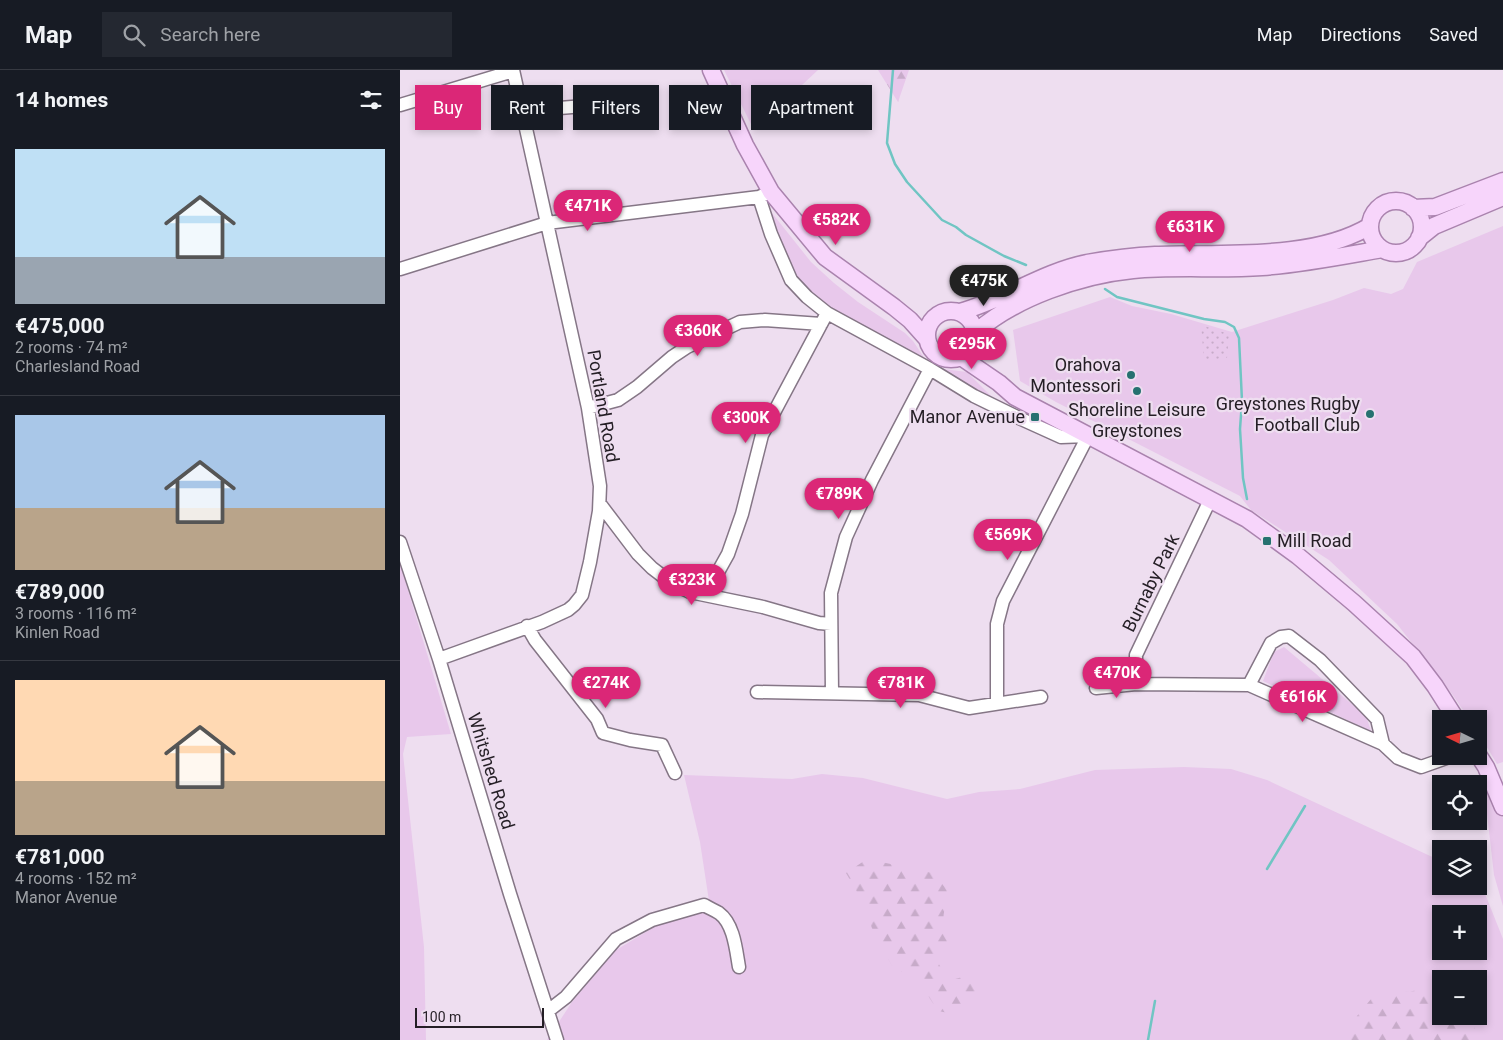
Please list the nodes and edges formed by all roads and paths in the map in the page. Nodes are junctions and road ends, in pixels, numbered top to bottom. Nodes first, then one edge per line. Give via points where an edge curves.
1 (513, 70) edge
2 (710, 70) edge
3 (516, 85) edge
4 (400, 105) edge
5 (526, 130) edge
6 (1503, 181) edge
7 (765, 195) junction
8 (1503, 197) edge
9 (1412, 208) junction
10 (547, 223) junction
11 (1370, 226) junction
12 (1419, 238) junction
13 (1382, 249) junction
14 (400, 269) edge
15 (894, 307) junction
16 (960, 312) junction
17 (935, 316) junction
18 (824, 319) junction
19 (975, 337) junction
20 (927, 339) junction
21 (961, 357) junction
22 (930, 370) junction
23 (999, 383) junction
24 (588, 408) junction
25 (1088, 436) junction
26 (1210, 500) junction
27 (600, 504) junction
28 (400, 542) edge
29 (699, 593) junction
30 (831, 624) junction
31 (527, 626) junction
32 (439, 659) junction
33 (1136, 684) junction
34 (1249, 685) junction
35 (1096, 688) dead end
36 (757, 692) dead end
37 (832, 693) junction
38 (1041, 697) dead end
39 (997, 704) junction
40 (1450, 710) edge
41 (1383, 744) junction
42 (1432, 763) edge
43 (1483, 765) edge
44 (675, 773) dead end
45 (1503, 808) edge
46 (739, 967) dead end
47 (548, 1011) junction
48 (557, 1040) edge

1 - 3 street, Portland Road
1 - 4 street
2 - 7 main road
5 - 10 street, Portland Road
6 - 9 main road via 1435,207
7 - 10 street
7 - 15 main road via 825,257
7 - 18 street via 772,234 790,280
8 - 12 main road via 1434,226
9 - 11 main road via 1396,201 1384,204 1375,212
9 - 12 main road via 1420,220
10 - 14 street
10 - 24 street, Portland Road
11 - 13 main road via 1372,238
11 - 16 main road via 1343,240 1266,253 1154,255 1084,264
12 - 13 main road via 1411,248 1400,252
13 - 19 main road via 1287,265 1132,270 1092,277 1025,302 986,324
15 - 17 main road
15 - 20 main road
16 - 17 main road via 945,311
16 - 19 main road via 972,322
17 - 20 main road via 928,327
18 - 22 street
18 - 24 street via 740,322 687,347 618,400
18 - 29 street via 762,435 728,554 718,572
19 - 21 main road via 971,348
19 - 23 main road
20 - 21 main road via 932,351 942,358
21 - 23 main road
22 - 25 street via 974,396 1061,437
22 - 30 street via 846,537 831,593
23 - 25 main road via 1015,397
24 - 27 street, Portland Road
25 - 26 main road
25 - 39 street via 1003,601 996,624
26 - 33 street, Burnaby Park via 1136,656
26 - 40 main road via 1247,519 1354,603 1413,657
27 - 29 street via 652,568 673,584
27 - 31 street, Portland Road via 582,595 568,610
28 - 32 street, Whitshed Road
29 - 30 street
30 - 37 street
31 - 32 street, Portland Road
31 - 44 street via 597,719 603,733 662,745
32 - 47 street, Whitshed Road
33 - 34 street
33 - 35 street
34 - 41 street
34 - 41 street via 1270,643 1289,636 1320,660 1377,719
36 - 37 street
37 - 39 street via 919,695 969,708
38 - 39 street
41 - 42 street via 1398,758 1421,767
43 - 45 main road
46 - 47 street via 728,923 720,913 704,905 652,920 616,939 566,997
47 - 48 street, Whitshed Road

